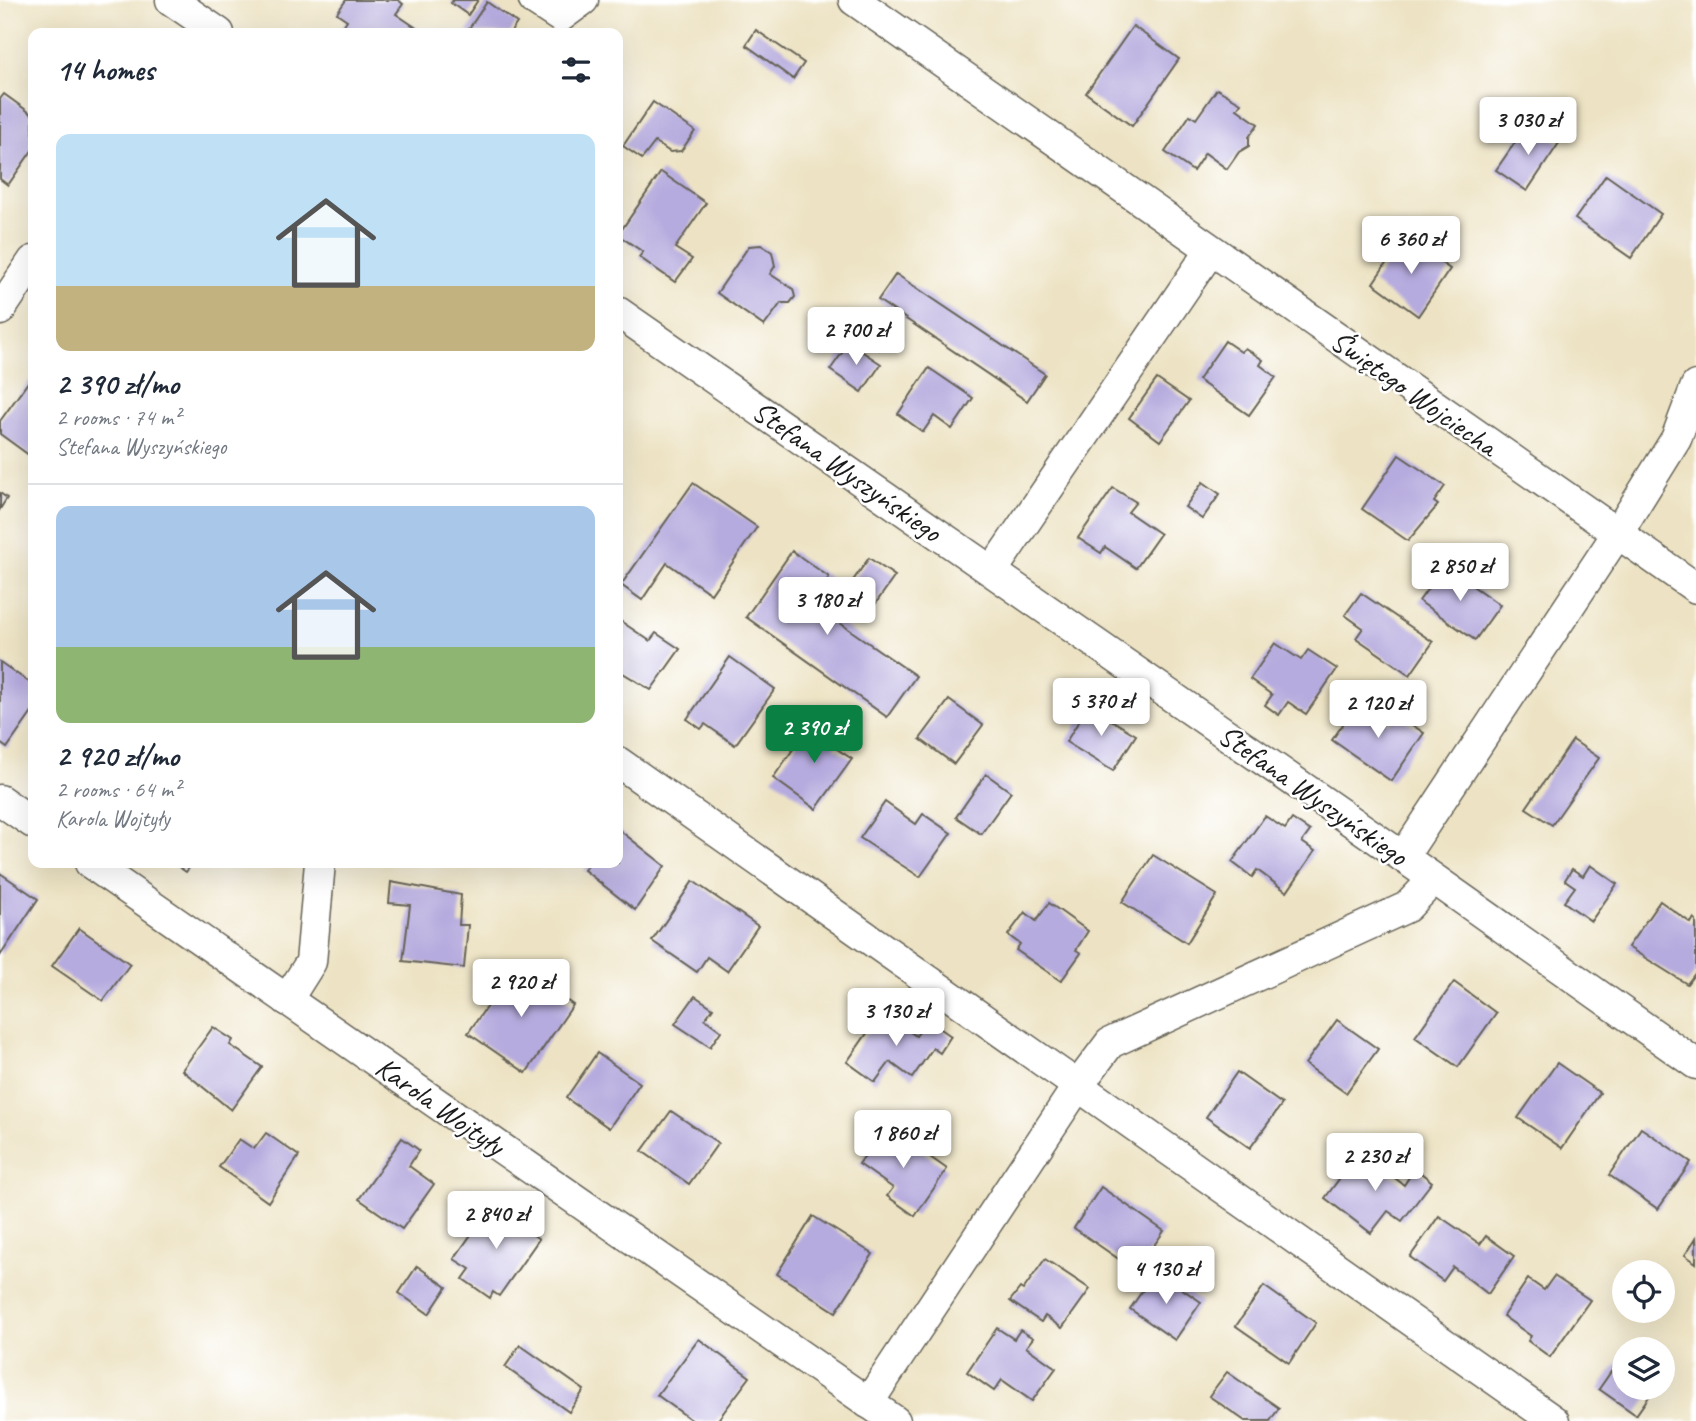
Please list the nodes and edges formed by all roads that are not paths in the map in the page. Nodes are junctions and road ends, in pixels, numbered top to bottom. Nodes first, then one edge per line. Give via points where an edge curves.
1 (171, 0) edge
2 (534, 0) edge
3 (583, 0) edge
4 (854, 0) edge
5 (203, 21) edge
6 (1210, 251) junction
7 (28, 268) edge
8 (0, 310) edge
9 (623, 315) edge
10 (1696, 386) edge
11 (1617, 534) junction
12 (992, 571) junction
13 (1696, 588) edge
14 (623, 766) edge
15 (0, 800) edge
16 (28, 820) edge
17 (1403, 857) junction
18 (97, 868) edge
19 (320, 868) edge
20 (1433, 880) junction
21 (287, 1000) junction
22 (1696, 1064) edge
23 (1077, 1087) junction
24 (868, 1402) junction
25 (895, 1421) edge
26 (1554, 1421) edge

1 - 5 street
2 - 3 street via 560,17
4 - 6 street, Świętego Wojciecha
6 - 11 street, Świętego Wojciecha
6 - 12 street
7 - 8 street
9 - 12 street, Stefana Wyszyńskiego
10 - 11 street via 1676,439
11 - 13 street, Świętego Wojciecha
11 - 17 street
12 - 17 street, Stefana Wyszyńskiego
14 - 23 street
15 - 16 street
17 - 20 street, Stefana Wyszyńskiego
18 - 21 street, Karola Wojtyły
19 - 21 street via 311,962
20 - 22 street, Stefana Wyszyńskiego
20 - 23 street via 1407,906 1110,1043
21 - 24 street, Karola Wojtyły
23 - 24 street
23 - 26 street
24 - 25 street, Karola Wojtyły

